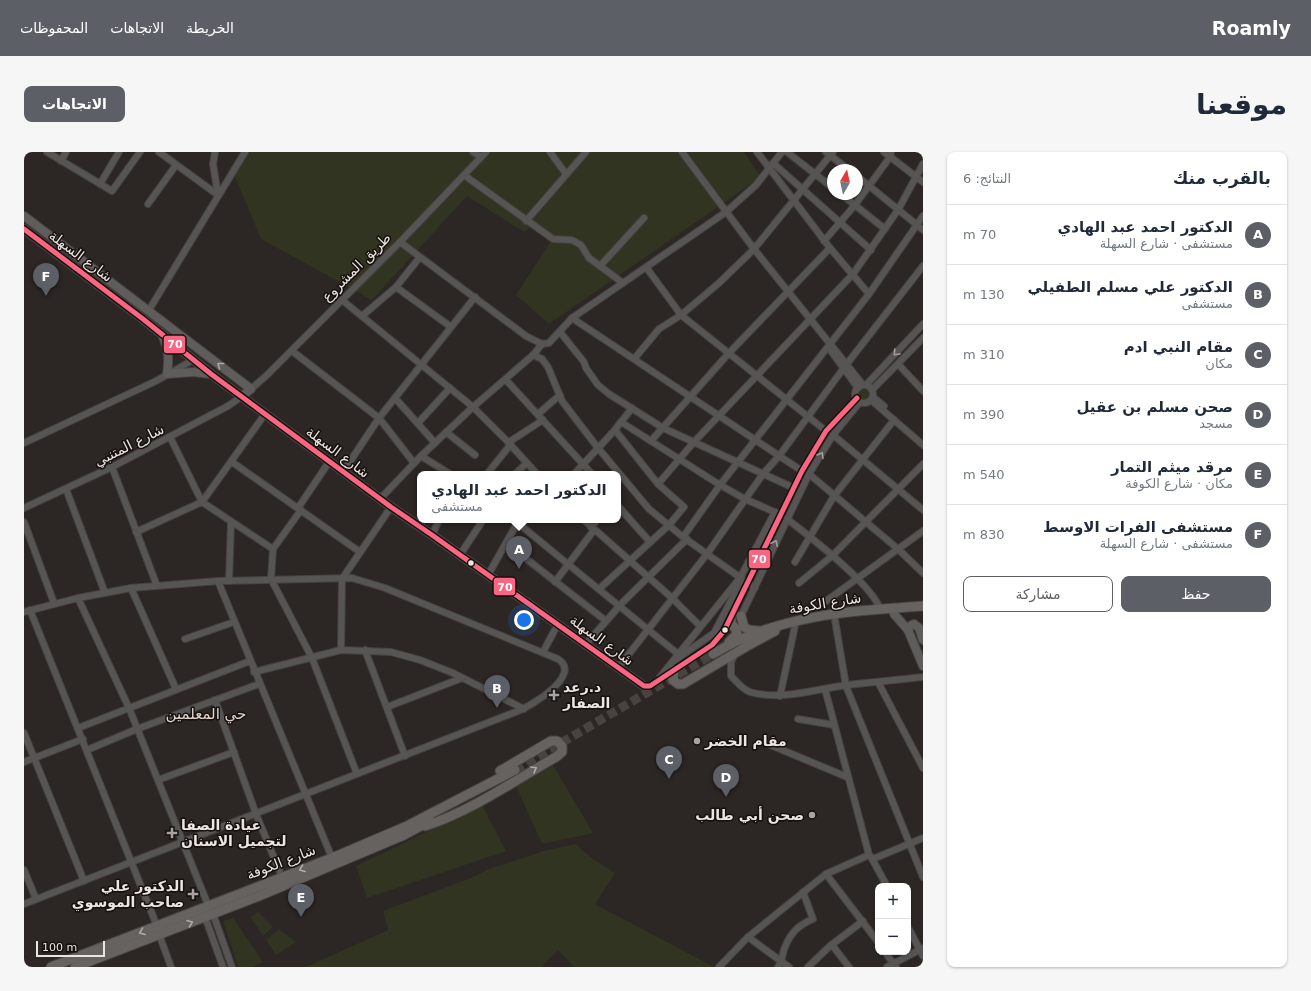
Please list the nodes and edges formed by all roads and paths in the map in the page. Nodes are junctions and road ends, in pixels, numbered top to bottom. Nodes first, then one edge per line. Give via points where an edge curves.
1 (47, 152) edge
2 (66, 152) edge
3 (119, 152) edge
4 (140, 152) edge
5 (159, 152) edge
6 (215, 152) edge
7 (245, 152) edge
8 (473, 152) edge
9 (550, 152) edge
10 (586, 152) edge
11 (682, 152) edge
12 (757, 152) edge
13 (782, 152) edge
14 (787, 152) edge
15 (884, 152) edge
16 (830, 153) edge
17 (484, 154) edge
18 (891, 154) edge
19 (61, 161) junction
20 (842, 164) edge
21 (923, 164) edge
22 (176, 165) junction
23 (771, 165) junction
24 (566, 174) junction
25 (815, 174) junction
26 (464, 175) junction
27 (916, 176) junction
28 (863, 181) edge
29 (923, 182) edge
30 (827, 183) edge
31 (100, 184) junction
32 (869, 186) junction
33 (802, 190) junction
34 (218, 195) junction
35 (849, 200) edge
36 (793, 201) junction
37 (148, 204) dead end
38 (855, 204) junction
39 (898, 210) junction
40 (726, 212) junction
41 (24, 216) edge
42 (923, 216) edge
43 (644, 218) dead end
44 (526, 221) junction
45 (839, 223) junction
46 (916, 224) junction
47 (24, 229) edge
48 (885, 229) junction
49 (923, 230) edge
50 (824, 241) junction
51 (400, 242) junction
52 (830, 248) junction
53 (754, 249) junction
54 (871, 250) junction
55 (420, 257) junction
56 (600, 266) junction
57 (923, 266) edge
58 (646, 267) junction
59 (853, 274) junction
60 (624, 283) junction
61 (396, 287) junction
62 (788, 291) junction
63 (868, 294) junction
64 (475, 297) junction
65 (342, 300) junction
66 (148, 310) junction
67 (681, 315) junction
68 (362, 316) junction
69 (572, 318) junction
70 (809, 319) junction
71 (923, 324) edge
72 (451, 327) junction
73 (560, 332) junction
74 (162, 336) junction
75 (923, 338) edge
76 (542, 344) junction
77 (830, 345) junction
78 (292, 350) junction
79 (729, 353) junction
80 (533, 355) junction
81 (634, 359) junction
82 (193, 360) junction
83 (898, 364) junction
84 (421, 365) junction
85 (845, 367) junction
86 (167, 374) junction
87 (212, 374) junction
88 (756, 375) junction
89 (506, 380) junction
90 (862, 386) junction
91 (450, 388) junction
92 (251, 389) junction
93 (923, 391) edge
94 (560, 395) junction
95 (872, 396) junction
96 (242, 397) junction
97 (691, 397) junction
98 (395, 398) junction
99 (786, 400) junction
100 (858, 400) junction
101 (473, 407) junction
102 (632, 408) junction
103 (265, 414) junction
104 (538, 414) junction
105 (719, 416) junction
106 (808, 416) junction
107 (379, 418) junction
108 (543, 420) junction
109 (894, 420) junction
110 (621, 422) junction
111 (418, 423) junction
112 (663, 428) junction
113 (615, 430) junction
114 (826, 431) junction
115 (446, 432) junction
116 (833, 435) junction
117 (170, 437) junction
118 (923, 439) edge
119 (755, 440) junction
120 (651, 441) junction
121 (694, 442) junction
122 (24, 443) edge
123 (435, 443) junction
124 (510, 443) junction
125 (923, 444) edge
126 (598, 448) junction
127 (475, 455) dead end
128 (420, 456) junction
129 (780, 456) junction
130 (679, 459) junction
131 (862, 460) junction
132 (232, 462) junction
133 (329, 462) junction
134 (414, 463) junction
135 (527, 463) junction
136 (738, 463) junction
137 (583, 464) junction
138 (923, 464) edge
139 (112, 467) junction
140 (445, 471) edge
141 (489, 471) edge
142 (518, 471) edge
143 (534, 471) edge
144 (577, 471) edge
145 (589, 471) edge
146 (617, 471) edge
147 (802, 471) junction
148 (343, 472) junction
149 (763, 474) junction
150 (809, 474) junction
151 (621, 476) edge
152 (658, 484) junction
153 (720, 485) junction
154 (794, 488) junction
155 (897, 488) junction
156 (66, 489) junction
157 (834, 496) junction
158 (380, 499) junction
159 (745, 499) junction
160 (202, 502) junction
161 (391, 507) junction
162 (24, 508) edge
163 (299, 509) junction
164 (621, 509) edge
165 (923, 510) edge
166 (778, 513) junction
167 (787, 519) junction
168 (24, 522) edge
169 (866, 522) junction
170 (231, 523) junction
171 (438, 523) edge
172 (481, 523) edge
173 (516, 523) edge
174 (519, 523) edge
175 (587, 523) edge
176 (596, 523) edge
177 (669, 525) junction
178 (593, 528) junction
179 (923, 531) edge
180 (136, 532) junction
181 (432, 535) junction
182 (811, 537) junction
183 (685, 538) junction
184 (650, 542) junction
185 (506, 543) junction
186 (273, 549) junction
187 (898, 549) junction
188 (360, 552) junction
189 (707, 554) junction
190 (460, 555) junction
191 (832, 556) junction
192 (630, 561) junction
193 (795, 562) dead end
194 (568, 564) junction
195 (923, 573) edge
196 (488, 575) junction
197 (648, 577) junction
198 (271, 579) junction
199 (342, 579) junction
200 (741, 579) junction
201 (858, 580) junction
202 (218, 581) junction
203 (229, 581) junction
204 (555, 582) junction
205 (799, 583) dead end
206 (748, 584) junction
207 (157, 586) junction
208 (132, 588) junction
209 (755, 588) junction
210 (599, 589) junction
211 (105, 593) junction
212 (78, 598) junction
213 (672, 598) junction
214 (826, 601) dead end
215 (54, 603) junction
216 (620, 606) junction
217 (923, 606) edge
218 (880, 609) junction
219 (27, 611) edge
220 (923, 611) edge
221 (894, 614) junction
222 (741, 616) joint
223 (732, 619) junction
224 (923, 619) edge
225 (835, 620) junction
226 (606, 621) junction
227 (234, 622) junction
228 (558, 624) junction
229 (700, 626) junction
230 (795, 626) junction
231 (919, 628) junction
232 (648, 629) junction
233 (908, 630) junction
234 (759, 631) junction
235 (775, 632) junction
236 (185, 639) dead end
237 (923, 640) edge
238 (585, 645) junction
239 (341, 650) junction
240 (366, 650) junction
241 (543, 652) junction
242 (737, 652) junction
243 (678, 654) junction
244 (715, 655) junction
245 (312, 658) junction
246 (250, 660) junction
247 (923, 666) edge
248 (672, 667) junction
249 (618, 668) junction
250 (254, 672) junction
251 (923, 677) edge
252 (462, 678) junction
253 (878, 682) junction
254 (259, 684) junction
255 (644, 686) joint
256 (846, 686) junction
257 (176, 689) junction
258 (825, 689) junction
259 (780, 696) junction
260 (215, 700) junction
261 (387, 707) junction
262 (129, 708) junction
263 (524, 708) junction
264 (798, 719) dead end
265 (834, 725) junction
266 (78, 728) junction
267 (137, 729) junction
268 (24, 733) edge
269 (83, 739) junction
270 (768, 744) dead end
271 (87, 750) junction
272 (234, 752) junction
273 (405, 756) junction
274 (34, 759) junction
275 (24, 762) edge
276 (923, 768) edge
277 (516, 772) tunnel mouth
278 (357, 774) junction
279 (847, 777) junction
280 (158, 780) junction
281 (306, 794) junction
282 (256, 814) junction
283 (410, 828) junction
284 (923, 838) edge
285 (184, 842) junction
286 (909, 844) junction
287 (871, 857) junction
288 (332, 858) junction
289 (133, 862) junction
290 (24, 870) edge
291 (826, 874) junction
292 (282, 877) junction
293 (923, 877) edge
294 (84, 881) junction
295 (885, 883) edge
296 (258, 891) junction
297 (803, 892) junction
298 (36, 899) junction
299 (24, 904) edge
300 (208, 912) junction
301 (863, 921) junction
302 (158, 930) junction
303 (911, 931) edge
304 (748, 937) junction
305 (875, 938) edge
306 (832, 945) junction
307 (921, 948) edge
308 (886, 955) edge
309 (923, 956) edge
310 (780, 964) edge
311 (847, 966) edge
312 (892, 966) edge
313 (51, 967) edge
314 (75, 967) edge
315 (171, 967) edge
316 (223, 967) edge
317 (232, 967) edge
318 (719, 967) edge
319 (789, 967) edge
320 (808, 967) edge

1 - 19 street
2 - 19 street
3 - 31 street
4 - 31 street via 114,190
5 - 22 street
6 - 34 street via 213,164
7 - 34 street
8 - 17 street
9 - 24 street
10 - 24 street
11 - 40 street
12 - 23 street
13 - 23 street
14 - 25 street
15 - 18 street
16 - 20 street
16 - 25 street
17 - 26 street, طريق المشروع
18 - 27 street
18 - 32 street
19 - 31 street
21 - 27 street
22 - 34 street
22 - 37 street
23 - 33 street
23 - 36 street
23 - 40 street via 756,184
24 - 44 street
25 - 30 street
25 - 33 street
26 - 44 street
26 - 51 street, طريق المشروع
27 - 29 street
27 - 39 street
28 - 32 street
32 - 38 street
32 - 39 street
33 - 36 street
33 - 45 street
34 - 66 street
35 - 38 street
36 - 50 street
36 - 53 street
38 - 45 street
38 - 48 street
39 - 46 street
39 - 48 street
40 - 53 street
40 - 58 street
41 - 66 main road, شارع السهلة
42 - 46 street
43 - 56 street
44 - 56 street via 553,239 572,240 581,245 589,258
45 - 50 street
45 - 54 street
46 - 49 street
46 - 63 street
47 - 74 main road, شارع السهلة
48 - 54 street
50 - 52 street
51 - 55 street
51 - 65 street, طريق المشروع
52 - 59 street
52 - 62 street
53 - 62 street
53 - 67 street
54 - 59 street
55 - 61 street
55 - 64 street
56 - 60 street
57 - 85 street
58 - 60 street
58 - 67 street
59 - 63 street
59 - 70 street
60 - 69 street
61 - 68 street
61 - 72 street
62 - 70 street
62 - 79 street
63 - 77 street
64 - 72 street
64 - 76 street via 526,336
65 - 68 street
65 - 78 street, طريق المشروع
92 -> 66 main road, شارع السهلة
67 - 79 street
67 - 81 street via 659,329
68 - 84 street
69 - 73 street
69 - 81 street
70 - 77 street
70 - 88 street
71 -> 90 street
72 - 84 street
73 - 76 street via 549,343
73 - 102 street via 584,362 598,385
74 - 82 main road, شارع السهلة
74 - 86 main road via 168,347
75 - 83 street
76 - 80 street
77 - 85 street via 831,351
77 - 99 street
78 - 92 street, طريق المشروع
78 - 107 street
79 - 88 street
79 - 97 street
80 - 89 street
80 - 94 street via 548,366
81 - 97 street
82 - 86 street
82 - 87 main road, شارع السهلة
83 - 93 street
83 - 95 street
84 - 91 street
84 - 98 street
85 - 90 street
85 - 106 street
86 - 87 main road
86 - 122 street
87 - 96 main road, شارع السهلة
88 - 99 street
88 - 105 street
89 - 101 street
89 - 104 street
90 - 95 street
90 - 100 street via 856,393
91 - 101 street
91 - 111 street
92 - 96 main road, طريق المشروع
94 - 104 street
94 - 126 street
95 - 100 street via 867,403
95 - 109 street
95 - 118 street
96 - 103 main road, شارع السهلة
96 - 117 street, شارع المتنبي
97 - 105 street
97 - 112 street
98 - 107 street
98 - 111 street
99 - 106 street
99 - 119 street
100 - 114 street
100 - 116 street
101 - 115 street
101 - 124 street
102 - 110 street
102 - 112 street
103 - 132 street
103 - 133 main road, شارع السهلة
104 - 108 street
105 - 119 street
105 - 121 street
106 - 114 street
106 - 129 street
107 - 134 street
107 - 148 street
108 - 124 street
108 - 137 street
109 - 125 street
109 - 131 street
110 - 113 street
110 - 120 street
111 - 123 street
112 - 120 street
112 - 121 street
113 - 126 street
113 - 152 street
114 - 147 street
115 - 123 street
115 - 127 street
116 - 131 street
150 -> 116 street
117 - 139 street, شارع المتنبي
117 - 160 street
119 - 129 street
119 - 136 street
120 - 130 street
121 - 130 street
121 - 136 street
123 - 128 street
124 - 135 street
124 - 141 street
126 - 137 street
126 - 146 street
128 - 134 street
128 - 140 street
129 - 147 street
129 - 149 street
130 - 152 street
130 - 153 street
131 - 155 street
131 - 157 street
132 - 160 street
132 - 163 street
133 - 148 main road, شارع السهلة
133 - 163 street
134 - 158 street
135 - 142 street
135 - 143 street
136 - 149 street
136 - 153 street
137 - 144 street
137 - 145 street
138 - 155 street
139 - 156 street, شارع المتنبي
139 - 180 street
147 - 154 street
148 - 158 main road, شارع السهلة
149 - 154 street
149 - 159 street
150 - 157 street
150 - 167 street
151 - 177 street via 649,509
152 - 177 street via 684,507
153 - 159 street
153 - 183 street
154 - 166 street
155 - 165 street
155 - 169 street
156 - 162 street, شارع المتنبي
156 - 211 street
157 - 169 street
157 - 182 street
158 - 161 main road, شارع السهلة
159 - 166 street
159 - 189 street
160 - 170 street
160 - 180 street
161 - 181 main road, شارع السهلة
161 - 188 street
163 - 186 street
163 - 188 street
164 - 184 street
166 - 200 street
166 - 206 street
167 - 182 street
209 -> 167 street
168 - 215 street
169 - 187 street
169 - 191 street
170 - 186 street
170 - 203 street
171 - 181 street
172 - 190 street
173 - 185 street
174 - 194 street
175 - 178 street
176 - 178 street
177 - 183 street
177 - 184 street
178 - 192 street
178 - 194 street
179 - 187 street
180 - 207 street
181 - 190 main road, شارع السهلة
182 - 191 street
182 - 193 street
183 - 189 street
183 - 197 street
184 - 192 street
185 - 196 street
185 - 204 street
186 - 198 street
187 - 195 street
187 - 201 street
188 - 199 street
189 - 200 street
189 - 213 street
190 - 196 main road, شارع السهلة
191 - 201 street
191 - 205 street
192 - 197 street
192 - 210 street
194 - 204 street
194 - 210 street
196 - 228 main road, شارع السهلة
197 - 213 street
197 - 216 street
198 - 199 street
198 - 203 street
198 - 245 street
199 - 239 street
199 - 241 street via 352,578 386,588
200 - 206 street
200 - 229 street
200 - 248 street via 714,633
201 - 214 street
201 - 218 street via 876,600
202 - 203 street
202 - 207 street
202 - 227 street
204 - 226 street
206 - 209 street
206 - 223 street
207 - 208 street
208 - 211 street
208 - 257 street
209 - 222 street
210 - 216 street
211 - 212 street
212 - 215 street
212 - 262 street
213 - 229 street
213 - 232 street
215 - 219 street
216 - 226 street
216 - 232 street
217 - 218 highway, شارع الكوفة
218 - 234 highway, شارع الكوفة via 808,617
219 - 266 street
220 - 221 highway, شارع الكوفة
221 - 225 highway, شارع الكوفة
221 - 233 main road
222 - 234 highway via 744,627
223 - 244 highway via 731,624 736,629 736,636
223 - 248 street via 712,645
224 - 231 main road
225 - 230 highway, شارع الكوفة
225 - 256 street
226 - 238 street
227 - 236 street
227 - 246 street
228 - 238 main road, شارع السهلة
228 - 241 street
229 - 243 street
230 - 235 highway, شارع الكوفة
230 - 259 street
231 - 233 main road via 914,624
231 - 237 main road
232 - 243 street
232 - 249 street
233 - 247 main road
234 - 244 highway, شارع الكوفة
235 - 242 highway
235 - 244 highway, شارع الكوفة
238 - 249 main road, شارع السهلة
239 - 240 street
239 - 245 street
240 - 252 street via 391,652 420,660
240 - 261 street
241 - 263 street via 562,662 564,673 544,697
242 - 248 highway via 683,684 673,680
242 - 259 street via 730,669 731,676 740,686 748,691
243 - 248 street
245 - 250 street
245 - 278 street
246 - 250 street
246 - 257 street
248 - 255 street via 650,686
249 - 255 main road, شارع السهلة
250 - 254 street
251 - 253 street
252 - 261 street
252 - 263 street
253 - 256 street
253 - 276 street
254 - 260 street
254 - 281 street
256 - 258 street
256 - 286 street
257 - 262 street
258 - 259 street
258 - 265 street
260 - 267 street
260 - 272 street
261 - 273 street
262 - 266 street
262 - 267 street
263 - 273 street
264 - 265 street
265 - 279 street
266 - 269 street
267 - 271 street
267 - 280 street
268 - 274 street
269 - 271 street
269 - 274 street
270 - 279 street
271 - 289 street
272 - 280 street
272 - 282 street
273 - 278 street
274 - 275 street
274 - 294 street
277 - 283 highway, شارع الكوفة
278 - 281 street
279 - 287 street
280 - 285 street
281 - 282 street
281 - 288 street
282 - 285 street
282 - 292 street
283 -> 283 highway via 439,822 486,797 560,754 562,746 557,741 551,741 425,812
283 - 288 highway, شارع الكوفة
283 - 296 highway, شارع الكوفة
284 - 286 street
285 - 289 street
285 - 300 street
286 - 287 street
286 - 293 street
287 - 291 street
287 - 295 street
288 -> 292 highway, شارع الكوفة
289 - 294 street
289 - 302 street
290 - 298 street
291 - 297 street
291 - 301 street
292 - 296 highway, شارع الكوفة
294 - 298 street
296 - 300 highway, شارع الكوفة
297 - 304 street
297 - 310 street via 813,919 798,926 785,946
298 - 299 street
300 - 302 highway, شارع الكوفة
300 - 316 street
300 - 317 street
301 - 305 street
301 - 306 street
302 -> 313 highway, شارع الكوفة
302 - 314 highway, شارع الكوفة
302 - 315 street
303 - 307 street
304 - 310 street
304 - 318 street
306 - 311 street
306 - 320 street
307 - 309 street
307 - 312 street
308 - 312 street
310 - 319 street

